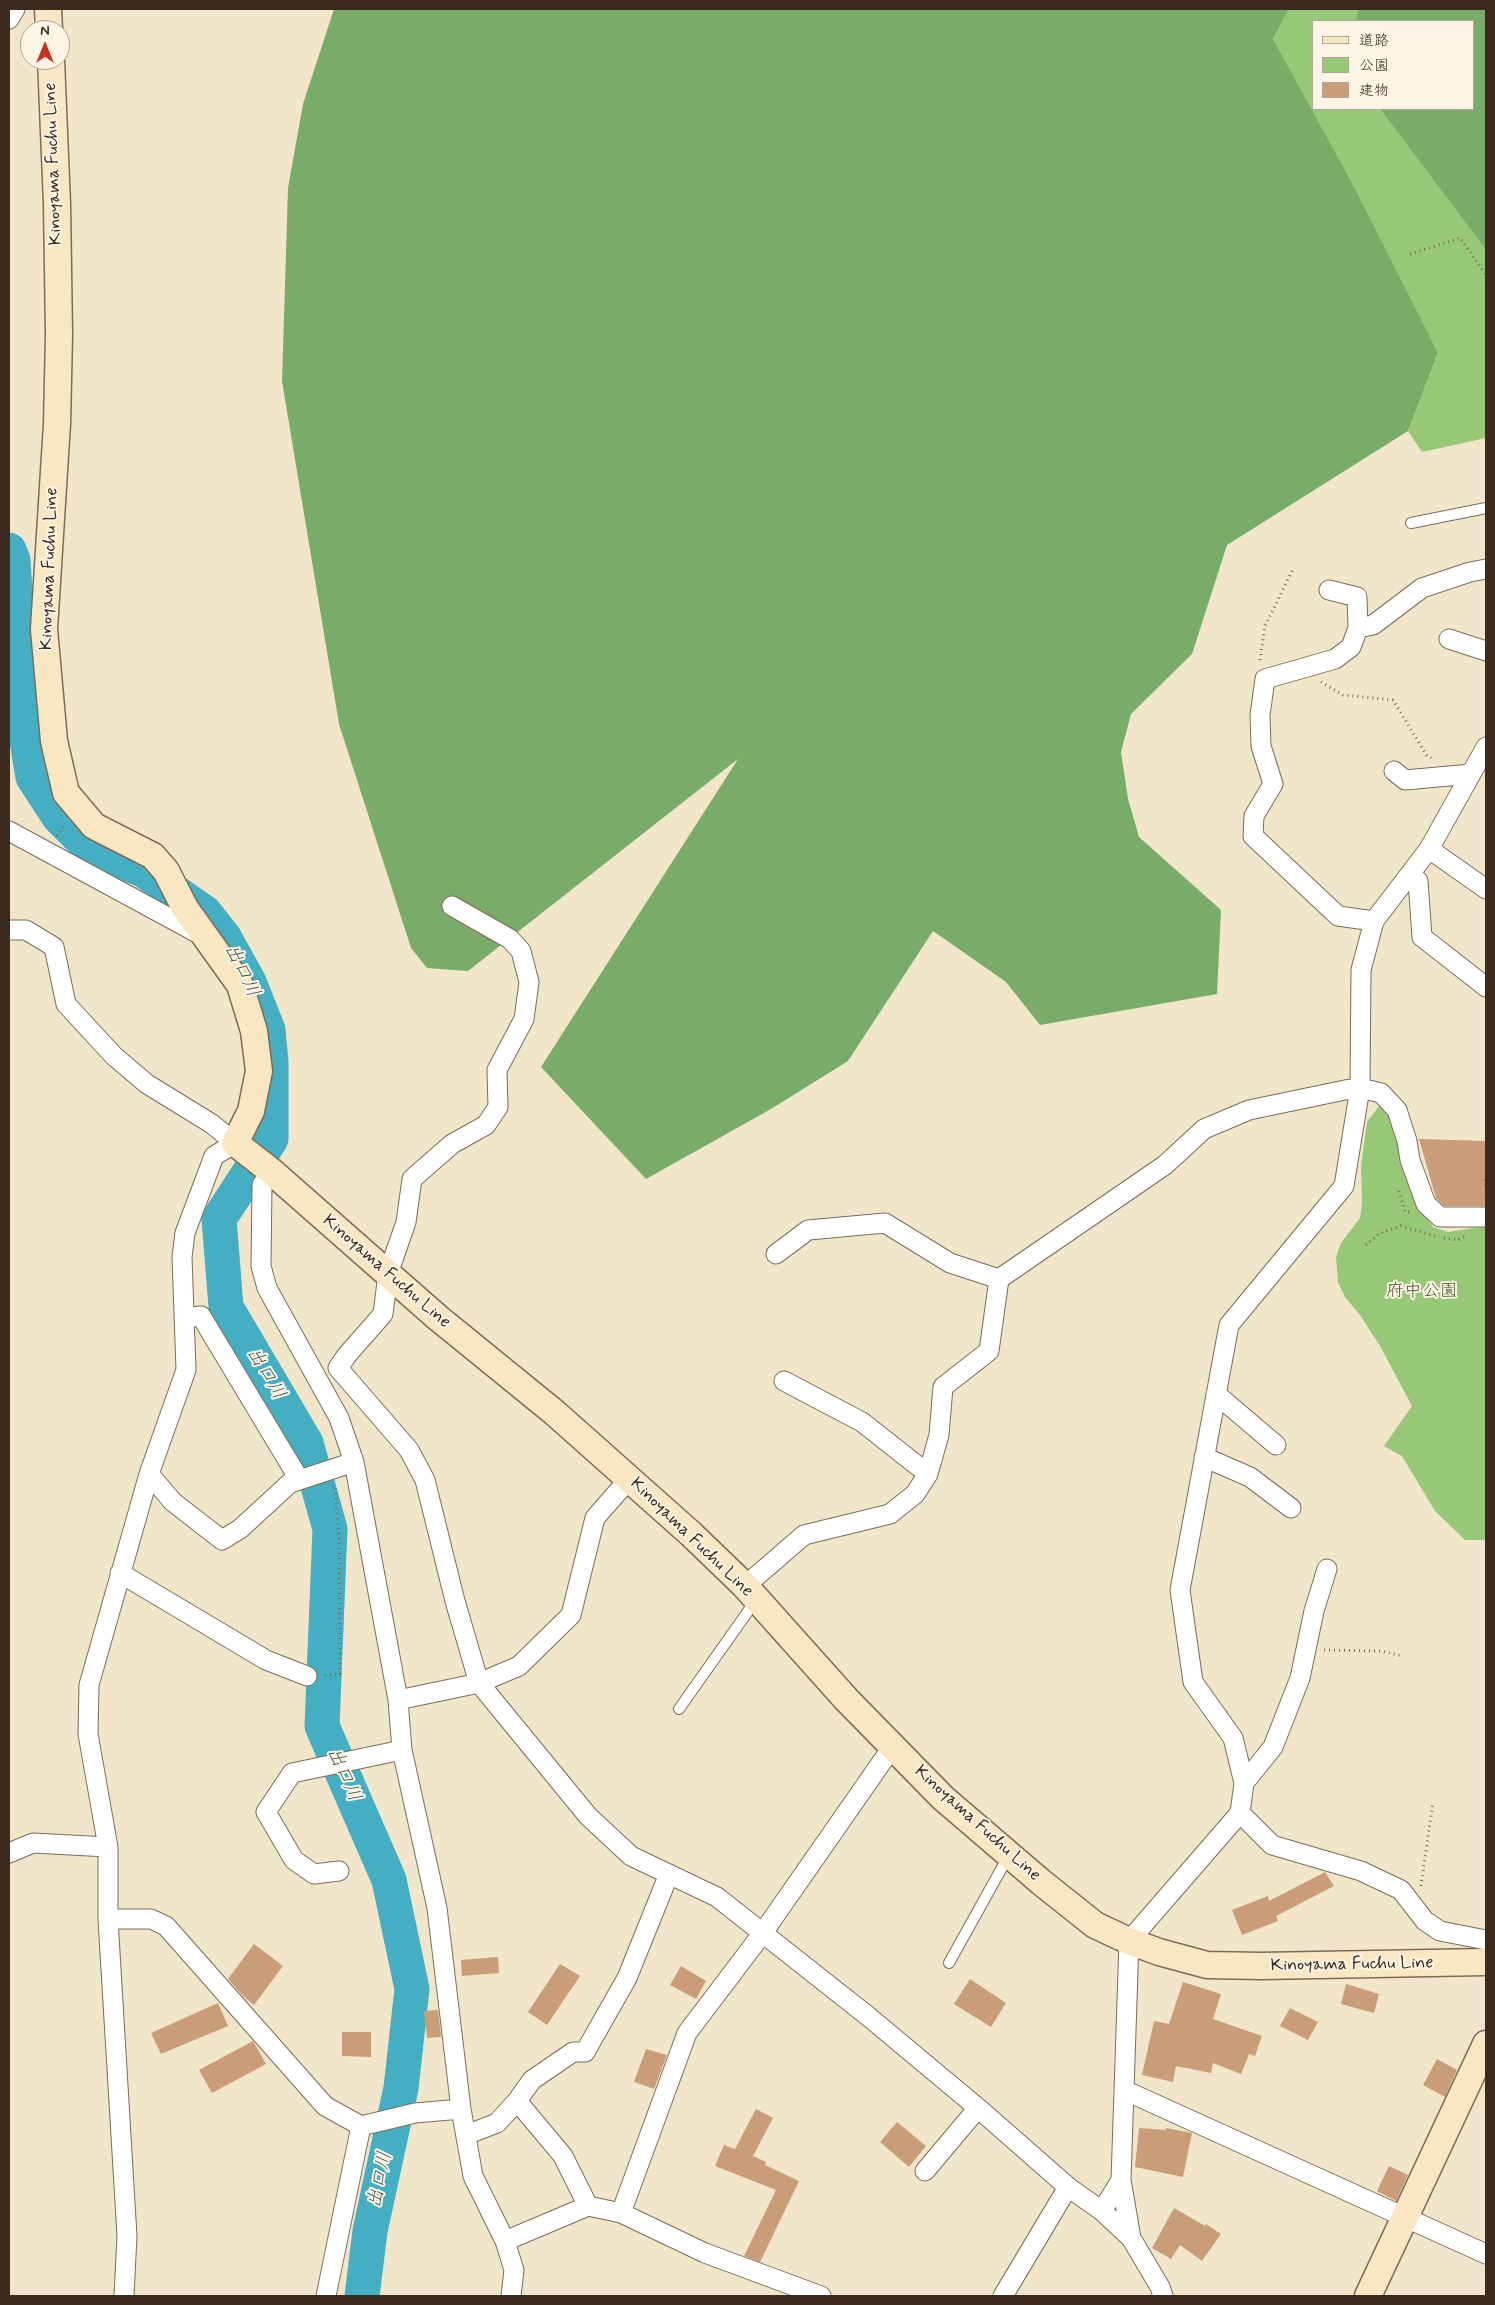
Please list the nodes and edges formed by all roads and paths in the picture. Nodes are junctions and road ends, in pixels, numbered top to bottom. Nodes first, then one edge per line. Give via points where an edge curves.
1 (15, 9) edge
2 (9, 18) edge
3 (51, 70) edge
4 (1410, 254) dead end
5 (1486, 275) edge
6 (1486, 508) edge
7 (1411, 523) dead end
8 (1294, 567) dead end
9 (1486, 569) edge
10 (1330, 590) dead end
11 (1358, 628) junction
12 (1449, 639) dead end
13 (1486, 651) edge
14 (1315, 665) junction
15 (1270, 677) junction
16 (1486, 747) edge
17 (1436, 760) dead end
18 (1394, 771) dead end
19 (1471, 774) junction
20 (78, 807) junction
21 (9, 830) edge
22 (1429, 849) junction
23 (46, 850) junction
24 (1408, 876) junction
25 (1486, 889) edge
26 (452, 906) dead end
27 (1374, 921) junction
28 (9, 930) edge
29 (208, 939) junction
30 (1486, 987) edge
31 (1360, 1088) junction
32 (238, 1145) junction
33 (271, 1171) junction
34 (1485, 1178) edge
35 (1486, 1188) edge
36 (1486, 1217) edge
37 (1458, 1240) dead end
38 (1366, 1245) dead end
39 (776, 1254) dead end
40 (388, 1274) junction
41 (1000, 1279) junction
42 (184, 1318) junction
43 (784, 1381) dead end
44 (1216, 1394) junction
45 (1276, 1445) dead end
46 (1204, 1458) junction
47 (354, 1462) junction
48 (334, 1467) junction
49 (148, 1474) junction
50 (928, 1474) junction
51 (299, 1479) junction
52 (628, 1479) junction
53 (1291, 1508) dead end
54 (1326, 1569) dead end
55 (120, 1573) junction
56 (751, 1593) junction
57 (1306, 1650) junction
58 (1402, 1656) dead end
59 (340, 1674) dead end
60 (307, 1676) dead end
61 (479, 1683) junction
62 (398, 1700) junction
63 (679, 1709) dead end
64 (893, 1746) junction
65 (402, 1750) junction
66 (1244, 1783) junction
67 (1433, 1802) dead end
68 (1240, 1813) junction
69 (108, 1847) junction
70 (9, 1853) edge
71 (1009, 1855) junction
72 (339, 1872) dead end
73 (669, 1874) junction
74 (1412, 1905) junction
75 (108, 1919) junction
76 (762, 1934) junction
77 (1486, 1940) edge
78 (1129, 1941) junction
79 (1486, 1962) edge
80 (949, 1963) dead end
81 (1486, 2044) edge
82 (1124, 2090) junction
83 (517, 2101) junction
84 (978, 2108) junction
85 (461, 2109) junction
86 (361, 2126) junction
87 (466, 2135) junction
88 (925, 2170) dead end
89 (1121, 2180) junction
90 (1068, 2187) junction
91 (588, 2206) junction
92 (1102, 2211) junction
93 (621, 2213) junction
94 (1406, 2218) junction
95 (1130, 2238) junction
96 (505, 2241) junction
97 (1486, 2254) edge
98 (124, 2296) edge
99 (326, 2296) edge
100 (511, 2296) edge
101 (821, 2296) edge
102 (1003, 2296) edge
103 (1163, 2296) edge
104 (1368, 2296) edge

1 - 2 street
3 - 20 main road, Kinoyama Fuchu Line via 59,335 57,424 44,629 54,742 66,792
4 - 5 path via 1460,238
6 - 7 lane
8 - 15 path via 1265,626 1259,663
9 - 11 street via 1422,588 1373,625
10 - 11 street via 1358,597
11 - 14 street via 1351,647 1335,659
12 - 13 street
14 - 15 street
14 - 17 path via 1321,683 1343,695 1393,700 1427,756
15 - 27 street via 1265,679 1260,746 1273,784 1254,816 1253,836 1338,916
16 - 19 street
18 - 19 street via 1405,780
19 - 22 street
20 - 23 path
20 - 29 main road, Kinoyama Fuchu Line via 94,826 153,856 166,871 185,908
21 - 23 street
22 - 24 street
22 - 25 street
23 - 29 street
24 - 27 street
24 - 30 street via 1418,881 1422,937
26 - 40 street via 510,939 521,951 529,982 524,1019 497,1070 498,1107 486,1125 452,1144 412,1179 406,1222
27 - 31 street via 1361,970
28 - 32 street via 26,930 54,947 66,1004 114,1056 147,1084 212,1124
29 - 32 main road, Kinoyama Fuchu Line via 240,985 254,1031 259,1071 251,1112
31 - 36 street via 1381,1093 1397,1110 1426,1204 1440,1217
31 - 41 street via 1249,1110 1204,1129 1165,1165
31 - 44 street via 1344,1186 1228,1325
32 - 33 main road, Kinoyama Fuchu Line
32 - 42 street via 214,1156 185,1233 182,1257
33 - 40 main road, Kinoyama Fuchu Line
33 - 47 street via 262,1185 261,1266 267,1288 339,1418
34 - 35 path
37 - 38 path via 1429,1236 1401,1226 1379,1234
39 - 41 street via 808,1230 885,1223 950,1263
40 - 52 main road, Kinoyama Fuchu Line via 555,1412
40 - 61 street via 383,1314 338,1368 409,1450 425,1480
41 - 50 street via 990,1351 944,1386 939,1435
42 - 49 street via 186,1370
42 - 51 street via 201,1316
43 - 50 street via 862,1422
44 - 45 street
44 - 46 street
46 - 53 street via 1250,1477
46 - 66 street via 1180,1590 1193,1682 1233,1738
47 - 48 street
47 - 62 street
48 - 51 street
48 - 59 path via 339,1538
49 - 51 street via 172,1502 222,1540 240,1529 290,1482
49 - 55 street
50 - 56 street via 915,1494 890,1514 804,1535
52 - 56 main road, Kinoyama Fuchu Line
52 - 61 street via 595,1518 571,1615 519,1666
54 - 57 street
55 - 60 street via 266,1660
55 - 69 street via 88,1685 88,1734
56 - 63 lane
56 - 64 main road, Kinoyama Fuchu Line
57 - 58 path via 1381,1652
57 - 66 street via 1300,1678 1273,1748
61 - 62 street
61 - 73 street via 588,1816 631,1856
62 - 65 street
64 - 71 main road, Kinoyama Fuchu Line via 944,1798
64 - 76 street
65 - 72 street via 292,1773 266,1812 294,1860 314,1874
65 - 85 street via 437,1908
66 - 68 street
67 - 74 path via 1423,1882
68 - 74 street via 1272,1845 1361,1872 1401,1890
68 - 78 street
69 - 70 street via 33,1843
69 - 75 street
71 - 78 main road, Kinoyama Fuchu Line via 1095,1924
71 - 80 lane
73 - 76 street via 717,1896
73 - 83 street via 627,1978 586,2052 573,2052 532,2080
74 - 77 street via 1425,1921 1440,1931
75 - 86 street via 151,1919 166,1926 325,2106
75 - 98 street via 127,2236
76 - 84 street
76 - 93 street via 688,2033
78 - 79 main road, Kinoyama Fuchu Line via 1207,1965
78 - 82 street
81 - 94 main road
82 - 89 street
82 - 94 street
83 - 87 street via 497,2123
83 - 91 street via 563,2156
84 - 88 street
84 - 90 street
85 - 86 street via 414,2113
85 - 87 street
86 - 99 street
87 - 96 street via 474,2176
89 - 92 street
89 - 95 street
90 - 92 street
90 - 102 street
91 - 93 street
91 - 96 street
92 - 95 street
93 - 101 street via 705,2253
94 - 97 street
94 - 104 main road
95 - 103 street
96 - 100 street via 514,2270

